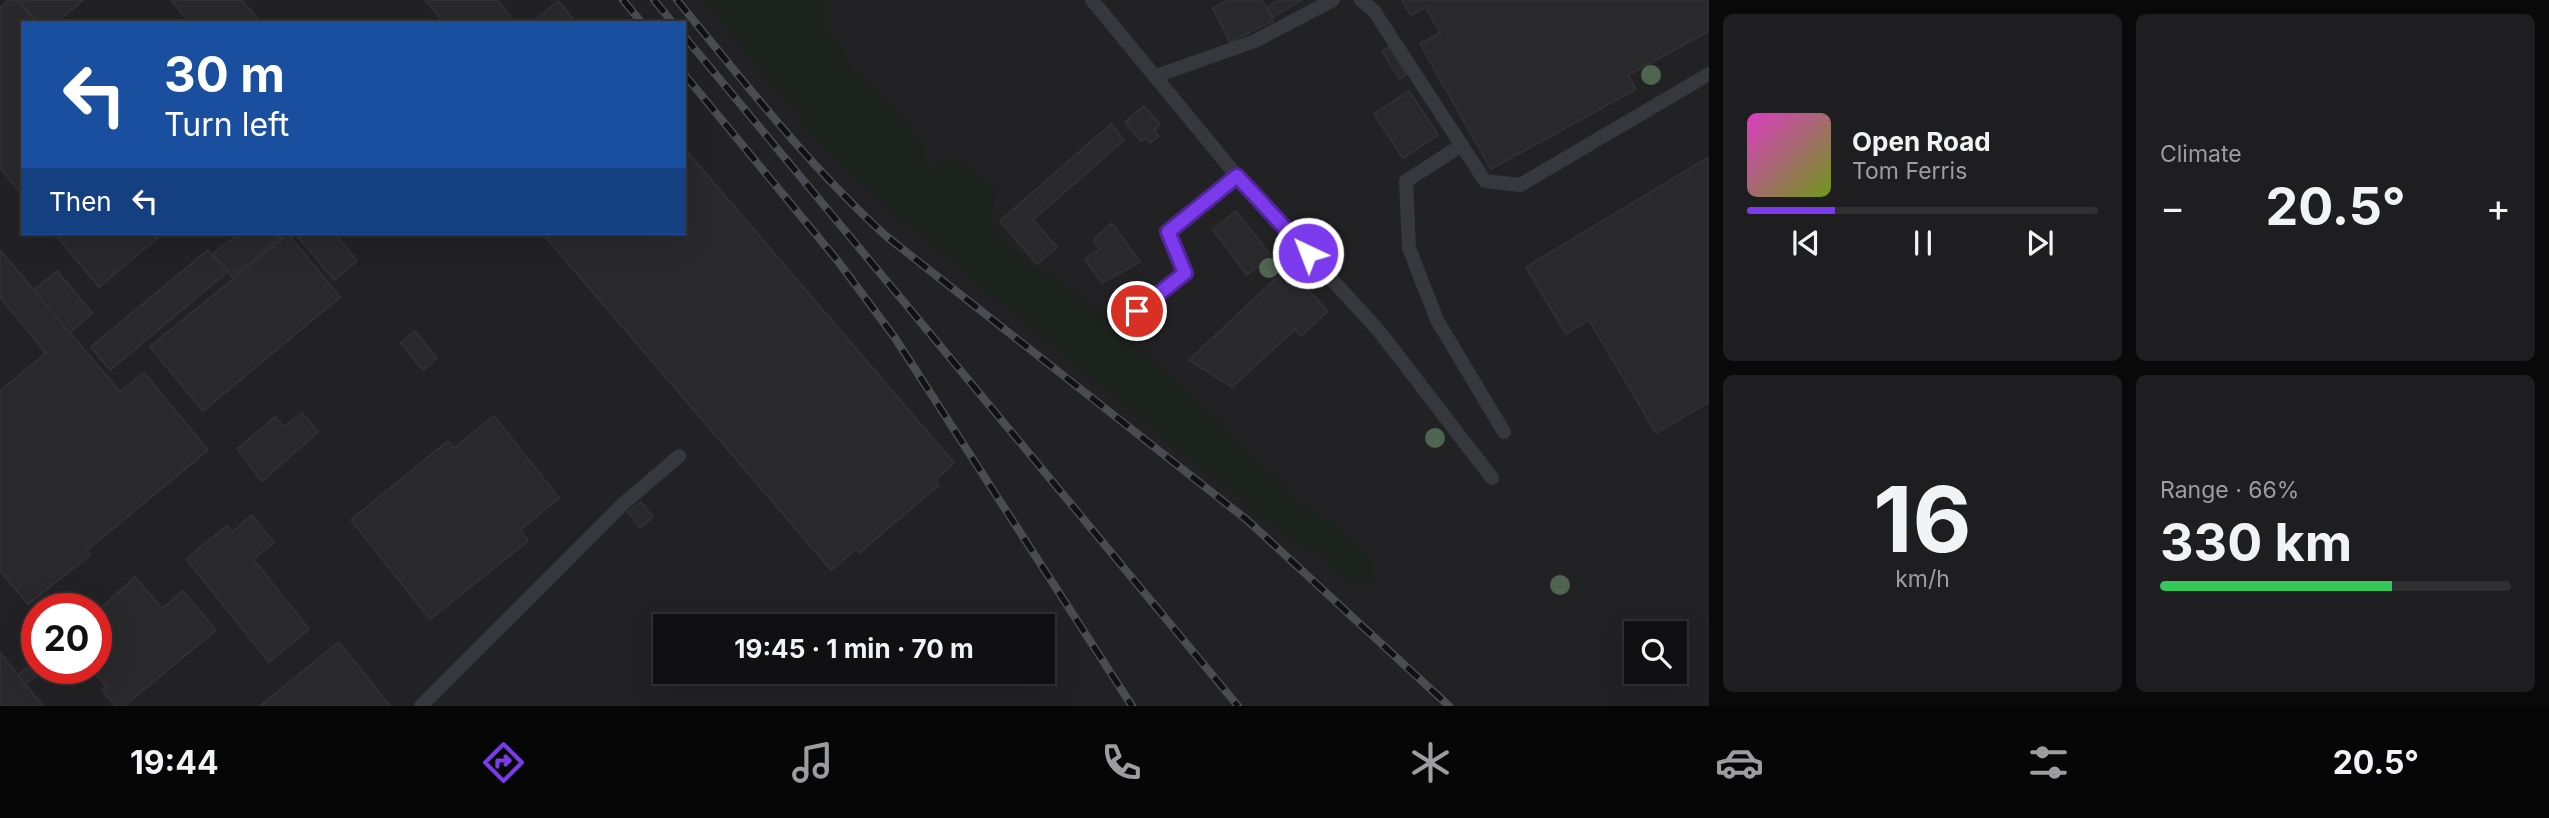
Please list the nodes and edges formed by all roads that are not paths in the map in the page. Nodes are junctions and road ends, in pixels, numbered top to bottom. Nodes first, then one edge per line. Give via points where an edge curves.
1 (1092, 0) edge
2 (1333, 0) edge
3 (1361, 0) edge
4 (1709, 74) edge
5 (1156, 76) junction
6 (1462, 145) junction
7 (1237, 176) junction
8 (1137, 311) dead end
9 (1504, 432) dead end
10 (679, 456) dead end
11 (1492, 478) dead end
12 (421, 706) edge

1 - 5 lane
2 - 5 lane via 1255,41
3 - 6 lane via 1374,11
4 - 6 lane via 1520,185 1485,181
5 - 7 lane
6 - 9 lane via 1406,181 1409,248 1437,320
7 - 8 lane via 1168,232 1185,273
7 - 11 lane via 1379,331
10 - 12 lane via 623,504

